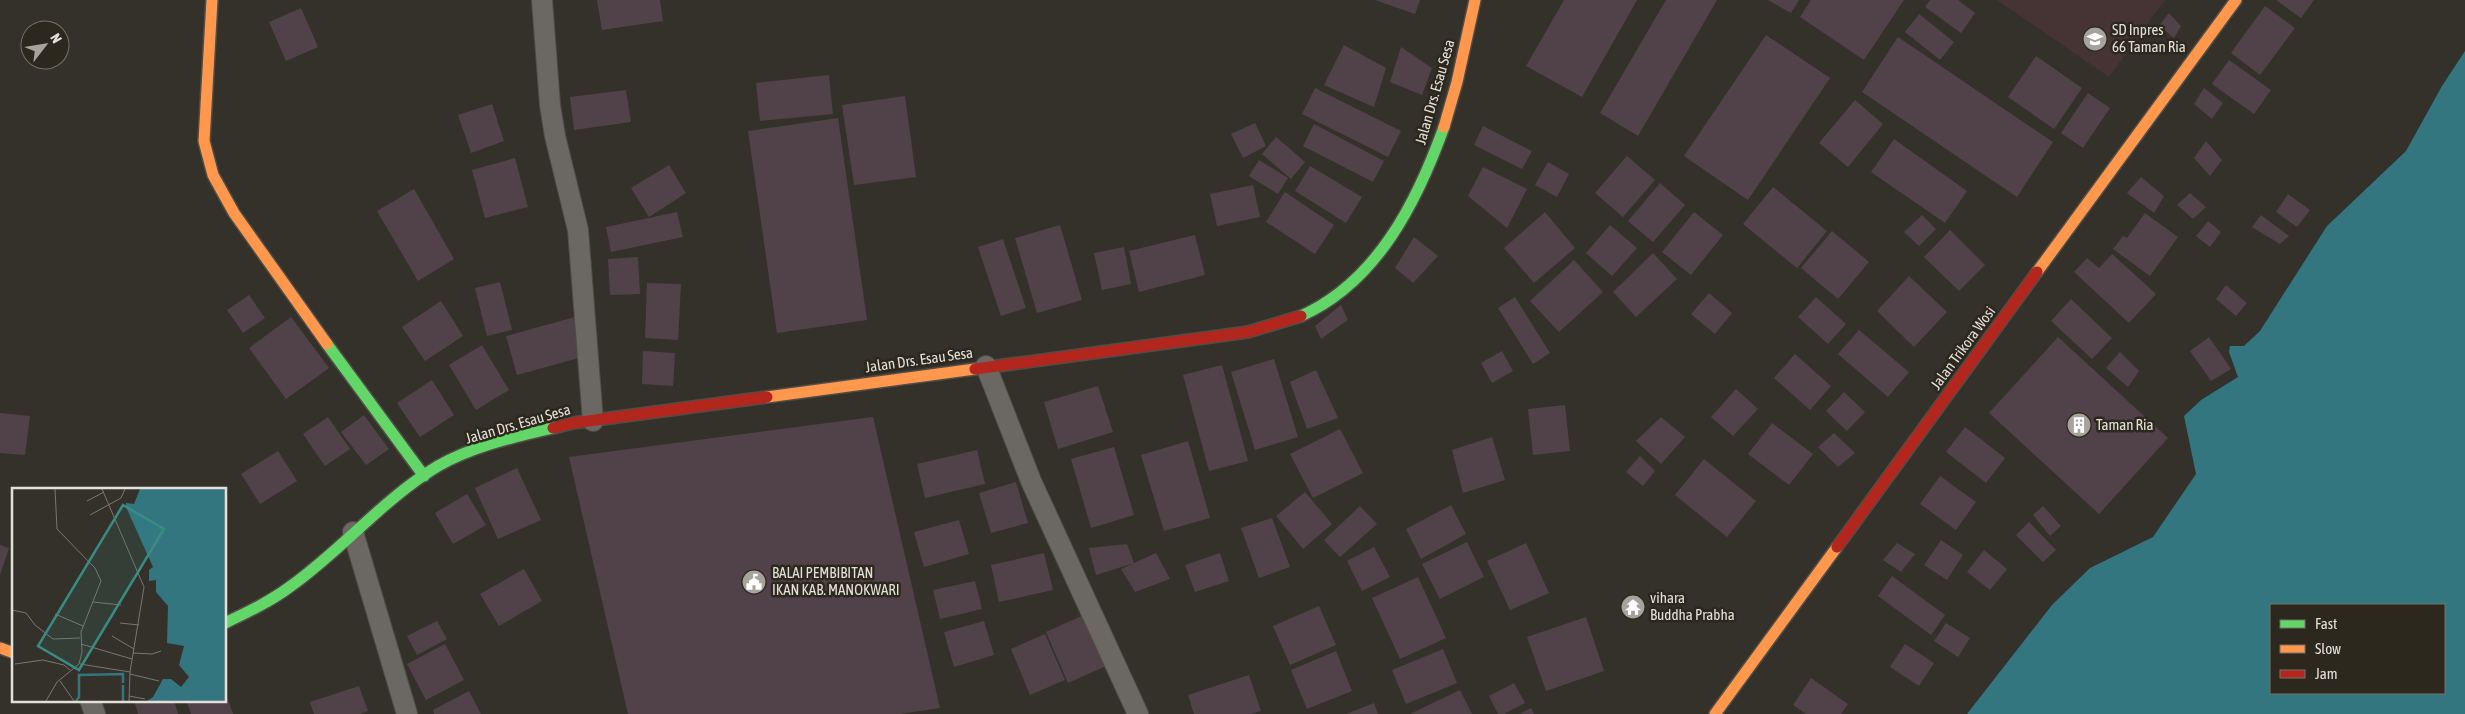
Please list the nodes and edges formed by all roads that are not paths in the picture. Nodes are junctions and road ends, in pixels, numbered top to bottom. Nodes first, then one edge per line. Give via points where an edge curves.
1 (212, 0) edge
2 (542, 0) edge
3 (1475, 0) edge
4 (2236, 0) edge
5 (986, 366) junction
6 (593, 421) junction
7 (424, 476) junction
8 (353, 532) junction
9 (226, 622) edge
10 (0, 648) edge
11 (12, 652) edge
12 (91, 702) edge
13 (95, 714) edge
14 (407, 714) edge
15 (1138, 714) edge
16 (1715, 714) edge

1 - 7 main road via 204,141 213,175 234,213 297,304
2 - 6 street via 550,105 578,230
3 - 5 main road, Jalan Drs. Esau Sesa via 1444,128 1426,174 1382,249 1330,301 1292,320 1248,332
4 - 16 main road, Jalan Trikora Wosi
5 - 6 main road, Jalan Drs. Esau Sesa
5 - 15 street via 1031,481
6 - 7 main road, Jalan Drs. Esau Sesa via 496,443 450,460
7 - 8 main road, Jalan Drs. Esau Sesa
8 - 9 main road, Jalan Drs. Esau Sesa via 285,591
8 - 14 street
10 - 11 main road
12 - 13 street

